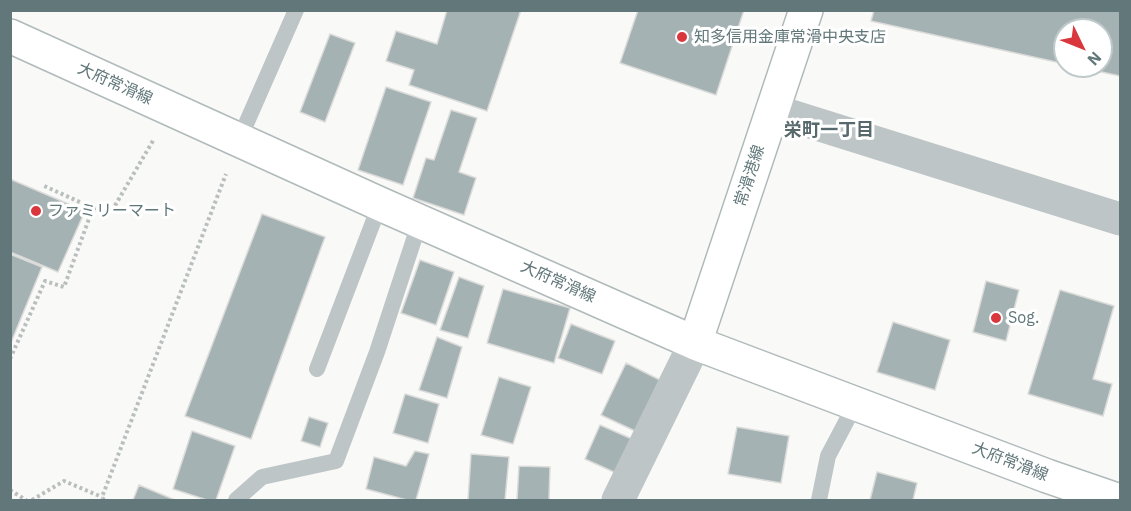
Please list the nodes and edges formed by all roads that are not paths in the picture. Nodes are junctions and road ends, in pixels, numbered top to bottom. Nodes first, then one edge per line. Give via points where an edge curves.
1 (296, 10) edge
2 (806, 10) edge
3 (10, 36) edge
4 (772, 110) junction
5 (239, 140) junction
6 (380, 204) junction
7 (1120, 219) edge
8 (420, 222) junction
9 (695, 343) junction
10 (317, 369) dead end
11 (856, 403) junction
12 (236, 501) edge
13 (618, 501) edge
14 (819, 501) edge
15 (1117, 501) edge

1 - 5 lane
2 - 4 main road, 常滑港線
3 - 5 main road, 大府常滑線
4 - 7 street
4 - 9 main road, 常滑港線
5 - 6 main road, 大府常滑線
6 - 8 main road, 大府常滑線
6 - 10 lane
8 - 9 main road, 大府常滑線
8 - 12 lane via 336,461 262,477
9 - 11 main road, 大府常滑線
9 - 13 street
11 - 14 lane via 828,456
11 - 15 main road, 大府常滑線

